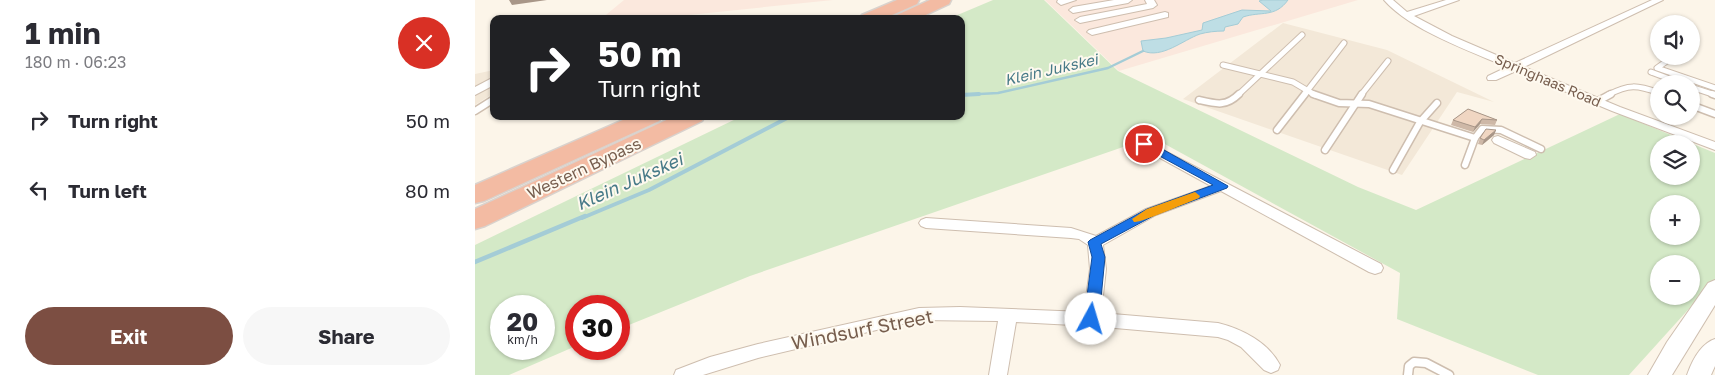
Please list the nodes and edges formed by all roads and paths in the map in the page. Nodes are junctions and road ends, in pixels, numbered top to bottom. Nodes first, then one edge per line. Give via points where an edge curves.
1 (911, 0) edge
2 (943, 0) edge
3 (1128, 0) edge
4 (1388, 0) edge
5 (1455, 0) edge
6 (1659, 0) edge
7 (1061, 2) dead end
8 (1151, 2) edge
9 (1072, 5) edge
10 (1116, 13) junction
11 (877, 15) edge
12 (911, 15) edge
13 (1165, 15) dead end
14 (1406, 15) junction
15 (1080, 20) dead end
16 (1130, 23) junction
17 (1092, 32) dead end
18 (1302, 35) dead end
19 (1343, 43) dead end
20 (1388, 61) dead end
21 (1223, 65) dead end
22 (1661, 65) edge
23 (1515, 67) junction
24 (1651, 72) dead end
25 (1259, 75) junction
26 (1659, 75) edge
27 (1492, 78) dead end
28 (490, 83) edge
29 (1715, 88) edge
30 (1700, 89) edge
31 (1650, 90) edge
32 (1308, 91) junction
33 (475, 92) edge
34 (1715, 95) edge
35 (1199, 100) dead end
36 (1598, 101) junction
37 (490, 102) edge
38 (1355, 103) junction
39 (1437, 103) dead end
40 (1700, 108) edge
41 (475, 111) edge
42 (1715, 114) edge
43 (642, 120) edge
44 (685, 120) edge
45 (1420, 122) junction
46 (1482, 129) junction
47 (1277, 130) dead end
48 (1475, 138) junction
49 (1498, 140) joint
50 (1144, 144) dead end
51 (1715, 146) edge
52 (1325, 150) dead end
53 (1535, 152) joint
54 (1465, 165) dead end
55 (1393, 170) dead end
56 (1223, 186) junction
57 (475, 195) edge
58 (475, 220) edge
59 (926, 223) dead end
60 (1094, 242) junction
61 (1375, 268) dead end
62 (1715, 288) edge
63 (1008, 315) junction
64 (1091, 319) junction
65 (1715, 348) edge
66 (1271, 365) dead end
67 (683, 375) edge
68 (998, 375) edge
69 (1407, 375) edge
70 (1449, 375) edge
71 (1660, 375) edge
72 (1699, 375) edge

1 - 11 highway
2 - 12 highway
3 - 9 street
4 - 14 street, Springhaas Road
5 - 14 street
6 - 23 street
7 - 9 street
8 - 10 street via 1150,7
10 - 15 street
10 - 16 street
13 - 16 street
14 - 23 street, Springhaas Road
16 - 17 street
18 - 25 lane
19 - 32 lane
20 - 38 lane
21 - 25 lane
22 - 29 lane via 1657,68
23 - 27 street
23 - 36 street, Springhaas Road
24 - 26 lane
25 - 32 lane via 1293,82
25 - 35 lane via 1228,103
28 - 33 street
30 - 34 lane
31 - 36 lane via 1627,85
32 - 38 lane via 1327,99
32 - 47 lane
36 - 51 street, Springhaas Road
37 - 41 lane
38 - 45 lane via 1369,104
38 - 52 lane
39 - 45 lane
40 - 42 lane
43 - 57 highway, Western Bypass
44 - 58 highway, Western Bypass
45 - 48 lane
45 - 55 lane
46 - 48 lane
46 - 49 lane
46 - 53 lane via 1501,130
48 - 54 lane
49 - 53 street
50 - 56 street
56 - 60 street via 1151,212
56 - 61 street
59 - 60 street via 1071,233
60 - 64 street via 1098,257
62 - 71 street
63 - 64 street, Windsurf Street
63 - 67 street, Windsurf Street via 919,314 758,351
63 - 68 street
64 - 66 street, Windsurf Street via 1231,332 1248,341
65 - 72 street
69 - 70 lane via 1409,366 1415,362 1426,363

